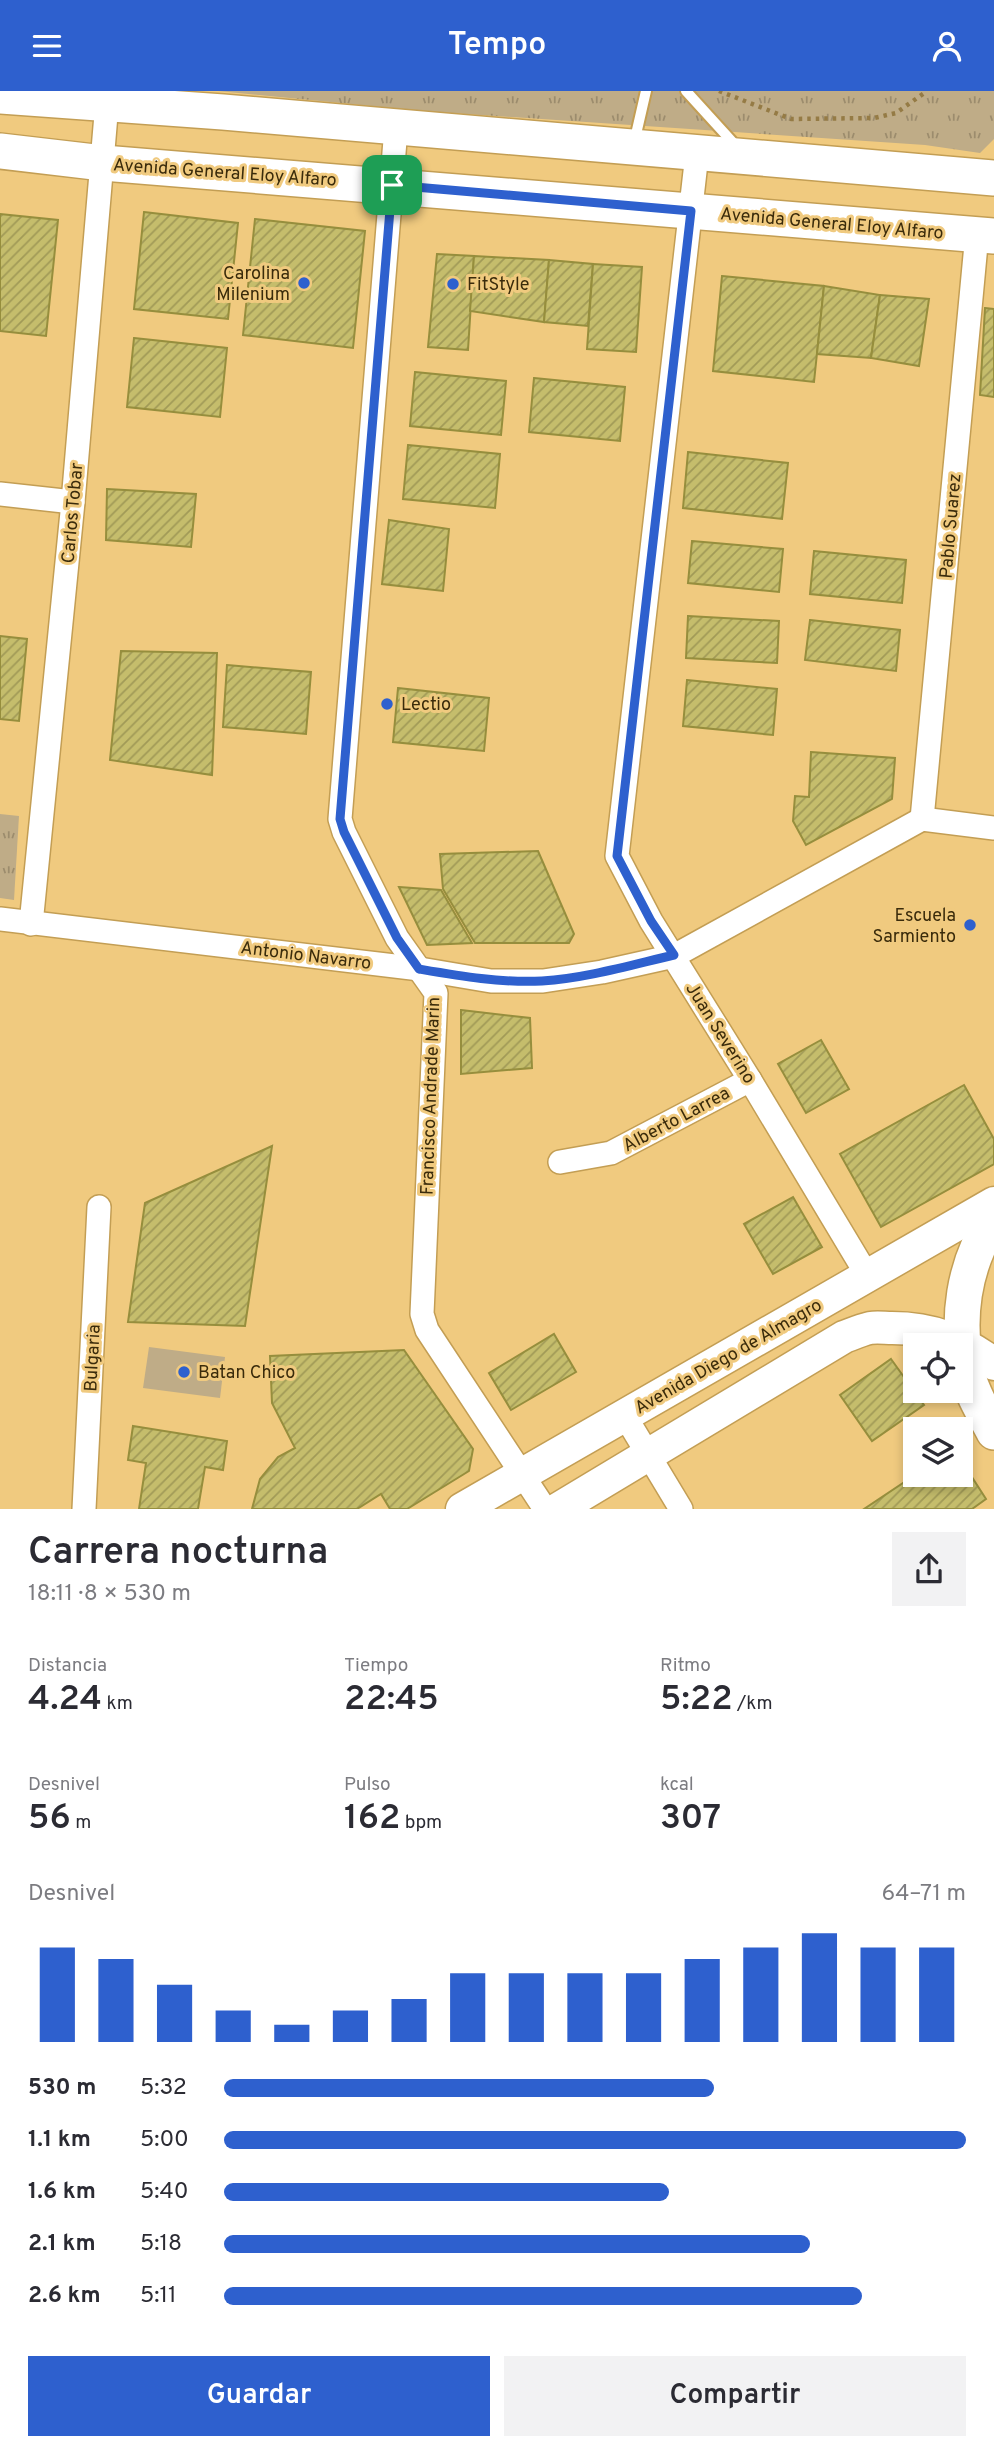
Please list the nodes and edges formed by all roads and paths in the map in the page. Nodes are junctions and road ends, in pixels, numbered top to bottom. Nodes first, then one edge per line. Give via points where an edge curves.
1 (646, 91) edge
2 (685, 91) edge
3 (719, 91) edge
4 (927, 91) edge
5 (0, 96) edge
6 (107, 103) junction
7 (396, 128) junction
8 (632, 148) junction
9 (0, 151) edge
10 (697, 154) junction
11 (749, 158) junction
12 (103, 163) junction
13 (987, 171) edge
14 (392, 185) junction
15 (691, 211) junction
16 (986, 235) edge
17 (0, 495) edge
18 (73, 502) junction
19 (922, 819) junction
20 (994, 828) edge
21 (0, 919) edge
22 (31, 924) junction
23 (674, 955) junction
24 (419, 969) junction
25 (750, 1080) junction
26 (559, 1162) dead end
27 (994, 1203) edge
28 (99, 1207) dead end
29 (994, 1218) edge
30 (867, 1275) junction
31 (939, 1333) edge
32 (963, 1333) edge
33 (973, 1349) edge
34 (994, 1364) edge
35 (973, 1388) edge
36 (625, 1416) junction
37 (994, 1432) edge
38 (648, 1454) junction
39 (522, 1473) junction
40 (84, 1509) edge
41 (462, 1509) edge
42 (545, 1509) edge
43 (558, 1509) edge
44 (681, 1509) edge

1 - 8 lane
2 - 11 lane
3 - 4 path via 791,119 874,118 896,113
5 - 6 main road
6 - 7 main road
6 - 12 street, Carlos Tobar
7 - 8 main road
7 - 14 street, Francisco Andrade Marin
8 - 10 main road
9 - 12 main road, Avenida General Eloy Alfaro
10 - 11 main road
10 - 15 street, Juan Severino
11 - 13 main road
12 - 14 main road, Avenida General Eloy Alfaro
12 - 18 street, Carlos Tobar
14 - 15 main road, Avenida General Eloy Alfaro
14 - 24 street, Francisco Andrade Marin via 340,819 397,938
15 - 16 main road, Avenida General Eloy Alfaro
15 - 23 street, Juan Severino via 617,856
16 - 19 street, Pablo Suarez
17 - 18 street
18 - 22 street, Carlos Tobar
19 - 20 street
19 - 23 street, Antonio Navarro
21 - 22 street, Antonio Navarro
22 - 24 street, Antonio Navarro
23 - 24 street, Antonio Navarro via 543,981 491,981
23 - 25 street, Juan Severino
24 - 39 street, Francisco Andrade Marin via 436,993 422,1314 427,1330
25 - 26 street, Alberto Larrea via 611,1153
25 - 30 street, Juan Severino
27 - 30 main road, Avenida Diego de Almagro
28 - 40 street, Bulgaria
29 - 32 main road via 964,1288
30 - 36 main road, Avenida Diego de Almagro
31 - 38 main road via 871,1328 844,1337
33 - 34 main road
35 - 37 main road
36 - 38 street
36 - 39 main road, Avenida Diego de Almagro
38 - 43 main road
38 - 44 street
39 - 41 main road, Avenida Diego de Almagro
39 - 42 street, Francisco Andrade Marin

